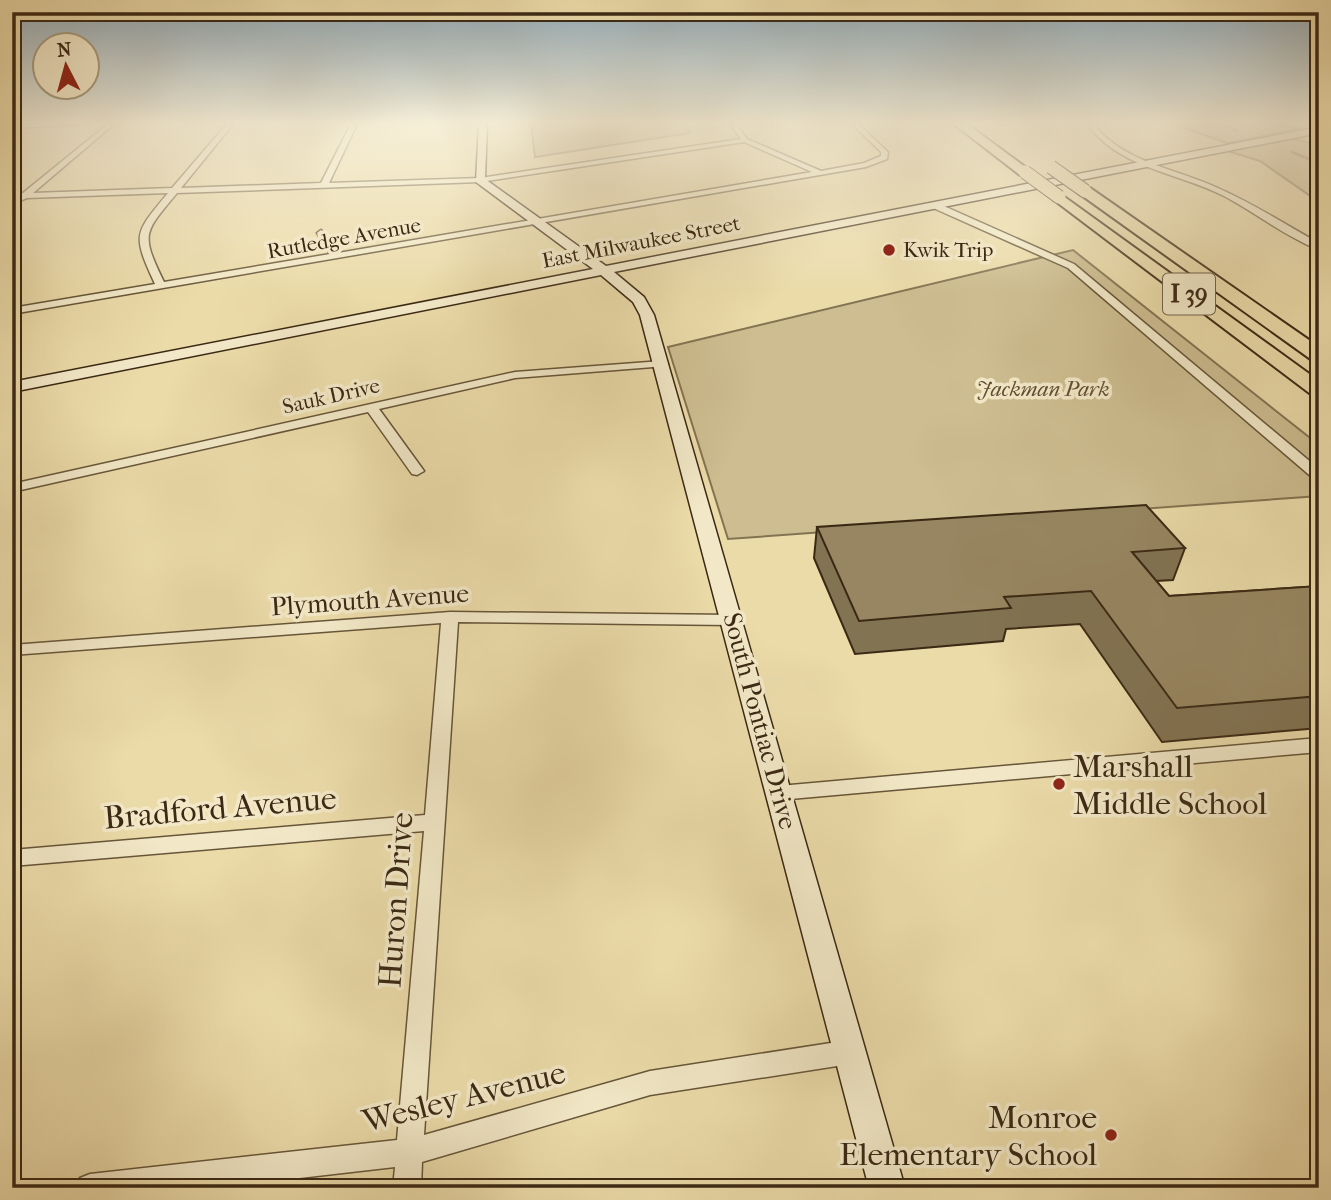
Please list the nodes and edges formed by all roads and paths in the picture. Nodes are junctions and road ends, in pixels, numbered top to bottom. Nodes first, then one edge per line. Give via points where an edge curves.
1 (43, 180) edge
2 (183, 180) edge
3 (326, 180) edge
4 (480, 180) joint
5 (779, 180) edge
6 (1036, 180) edge
7 (1058, 180) edge
8 (1070, 180) edge
9 (1191, 180) edge
10 (323, 187) junction
11 (173, 192) junction
12 (12, 196) edge
13 (24, 196) junction
14 (933, 205) junction
15 (12, 206) edge
16 (536, 222) junction
17 (321, 233) dead end
18 (1319, 247) edge
19 (335, 257) junction
20 (606, 271) junction
21 (161, 287) junction
22 (12, 311) edge
23 (1319, 356) edge
24 (662, 365) junction
25 (12, 387) edge
26 (1319, 391) edge
27 (371, 407) junction
28 (417, 471) dead end
29 (1319, 476) edge
30 (12, 488) edge
31 (450, 617) junction
32 (732, 620) junction
33 (12, 650) edge
34 (1319, 745) edge
35 (779, 793) junction
36 (433, 822) junction
37 (12, 858) edge
38 (850, 1052) junction
39 (410, 1152) junction
40 (90, 1188) edge
41 (407, 1188) edge
42 (887, 1188) edge

1 - 13 street
2 - 11 street
3 - 10 street
4 - 10 street
4 - 16 main road, South Pontiac Drive
5 - 16 street, Rutledge Avenue
6 - 26 highway, I 39, bridge
7 - 14 main road, East Milwaukee Street
8 - 23 highway, I 39, bridge
9 - 18 street
10 - 11 street
11 - 13 street
11 - 21 street via 141,236
12 - 13 street
13 - 15 street
14 - 20 main road, East Milwaukee Street
14 - 29 street via 1071,266
16 - 19 street, Rutledge Avenue
16 - 20 main road, South Pontiac Drive
17 - 19 street
19 - 21 street, Rutledge Avenue
20 - 24 main road, South Pontiac Drive via 644,308
20 - 25 main road, East Milwaukee Street
21 - 22 street, Rutledge Avenue
24 - 27 street, Sauk Drive via 515,374
24 - 32 main road, South Pontiac Drive
27 - 28 street
27 - 30 street, Sauk Drive
31 - 32 street, Plymouth Avenue
31 - 33 street, Plymouth Avenue
31 - 36 street, Huron Drive
32 - 35 main road, South Pontiac Drive
34 - 35 street
35 - 38 main road, South Pontiac Drive
36 - 37 street, Bradford Avenue
36 - 39 street, Huron Drive
38 - 39 street, Wesley Avenue via 650,1083
38 - 42 main road, South Pontiac Drive
39 - 40 street, Wesley Avenue
39 - 41 street, Huron Drive

